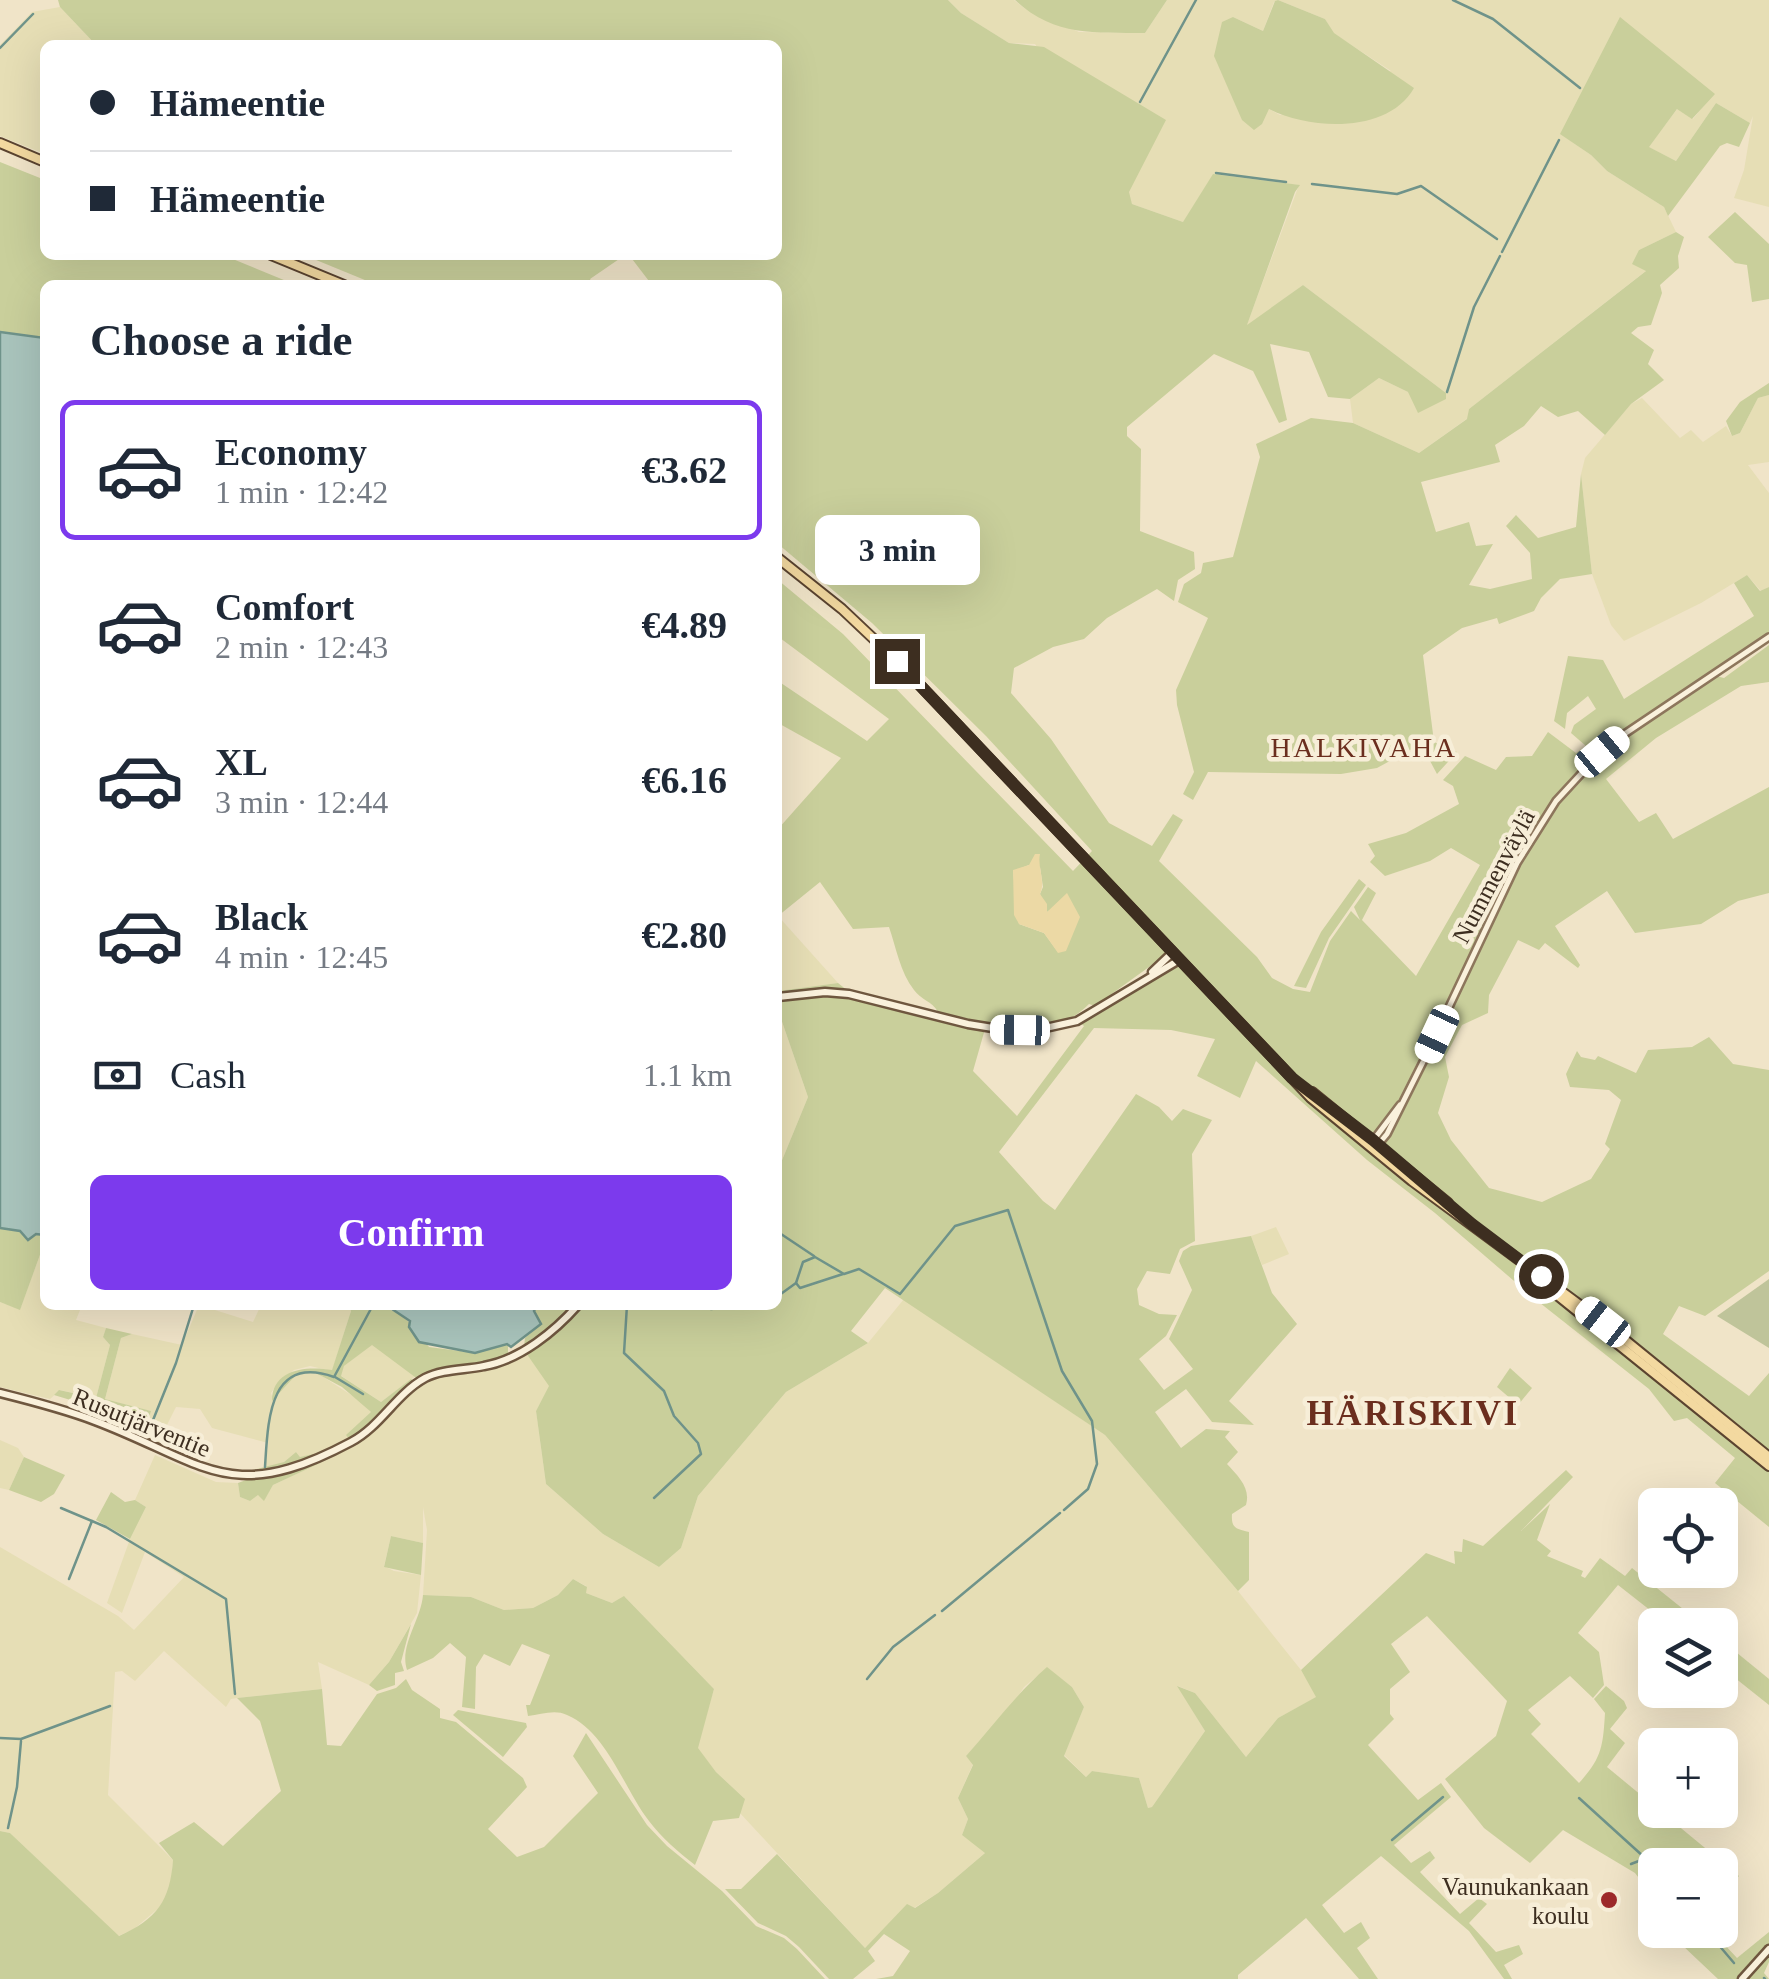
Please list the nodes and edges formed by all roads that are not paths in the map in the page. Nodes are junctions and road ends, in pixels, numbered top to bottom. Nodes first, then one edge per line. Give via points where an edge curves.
1 (0, 143) edge
2 (40, 160) edge
3 (283, 260) edge
4 (332, 280) edge
5 (782, 561) edge
6 (1769, 637) edge
7 (1176, 956) junction
8 (782, 997) edge
9 (1375, 1144) junction
10 (1475, 1227) junction
11 (572, 1310) edge
12 (0, 1393) edge
13 (1769, 1457) edge
14 (1769, 1466) edge
15 (1769, 1948) edge
16 (1742, 1979) edge

1 - 2 main road
3 - 4 main road
5 - 7 main road via 897,661
6 - 9 street, Nummenväylä via 1623,735 1556,801 1517,863
7 - 8 main road via 1077,1021 1041,1029 968,1024 849,994
7 - 9 main road via 1292,1078
9 - 10 main road
10 - 13 main road
10 - 14 main road
11 - 12 main road, Rusutjärventie via 528,1348 491,1365 430,1375 354,1440 268,1474 213,1472 95,1420
15 - 16 main road

